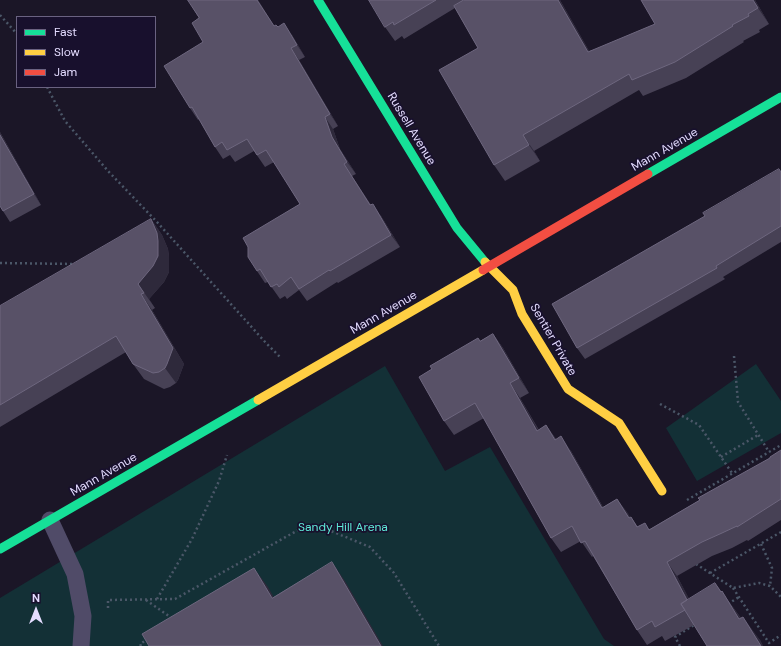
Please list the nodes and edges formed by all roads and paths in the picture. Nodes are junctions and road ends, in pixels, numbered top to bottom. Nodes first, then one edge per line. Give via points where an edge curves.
1 (318, 0) edge
2 (0, 15) edge
3 (16, 33) edge
4 (48, 88) edge
5 (781, 97) edge
6 (82, 261) edge
7 (0, 263) edge
8 (489, 266) junction
9 (734, 356) dead end
10 (298, 377) junction
11 (660, 404) dead end
12 (758, 435) junction
13 (781, 445) edge
14 (769, 452) junction
15 (227, 455) dead end
16 (721, 456) junction
17 (732, 473) junction
18 (662, 492) dead end
19 (686, 500) dead end
20 (50, 520) junction
21 (781, 532) edge
22 (761, 544) junction
23 (0, 549) edge
24 (692, 558) edge
25 (710, 574) junction
26 (770, 586) junction
27 (733, 588) junction
28 (740, 597) junction
29 (781, 597) edge
30 (145, 600) junction
31 (157, 600) junction
32 (727, 605) edge
33 (107, 614) dead end
34 (701, 621) edge
35 (177, 622) edge
36 (781, 635) edge
37 (152, 637) edge
38 (80, 646) edge
39 (141, 646) edge
40 (439, 646) edge
41 (680, 646) edge

1 - 8 street, Russell Avenue via 458,228
2 - 3 path
4 - 10 path via 65,121 103,166
5 - 8 street, Mann Avenue
6 - 7 path via 75,265
8 - 10 street, Mann Avenue
8 - 18 street, Sentier Private via 513,290 522,314 568,389 619,423
9 - 12 path via 738,402
10 - 20 street, Mann Avenue
11 - 16 path via 699,425
12 - 14 path
12 - 16 path
13 - 14 path
14 - 17 path
15 - 31 path via 219,481 195,531
16 - 17 path
17 - 19 path
20 - 23 street, Mann Avenue
20 - 38 lane via 75,574 83,616
21 - 22 path
22 - 25 path
22 - 26 path via 772,568
24 - 25 path via 696,565
25 - 27 path
26 - 27 path via 759,583
26 - 29 path
27 - 28 path
28 - 32 path
28 - 36 path via 769,643
30 - 31 path
30 - 33 path via 108,600
30 - 35 path
31 - 40 path via 175,599 300,529 330,532 370,547 394,574
34 - 41 path via 675,637
37 - 39 path via 140,644

